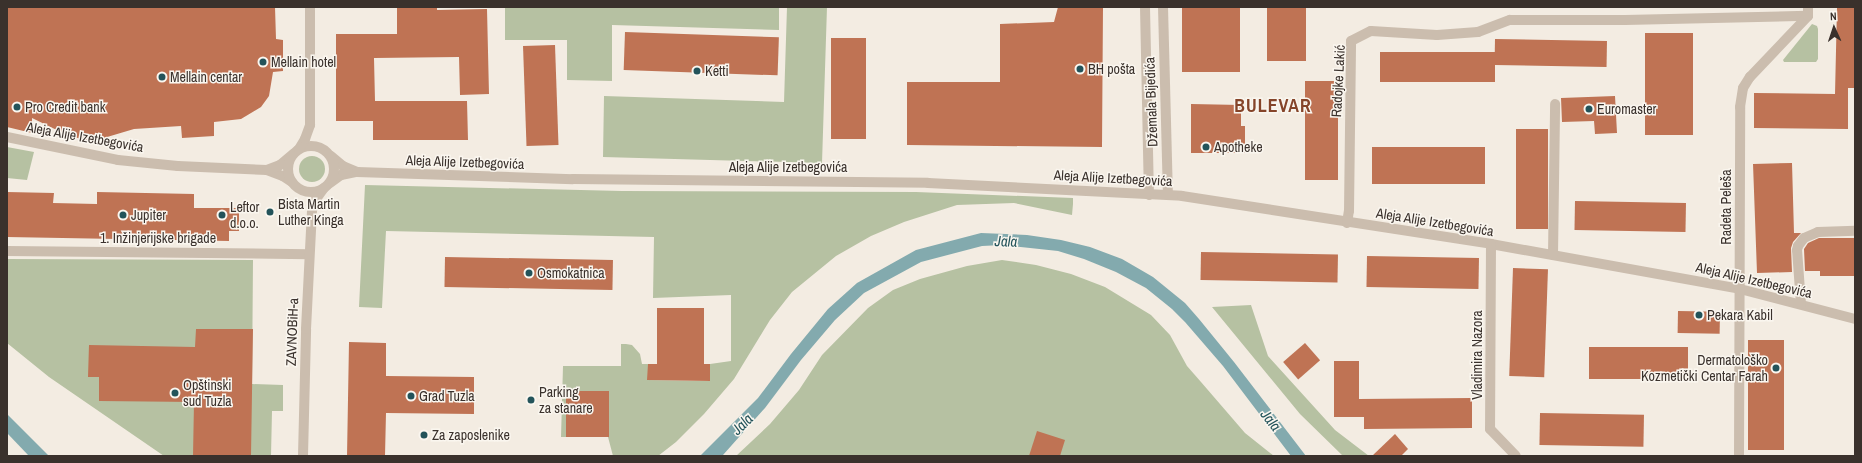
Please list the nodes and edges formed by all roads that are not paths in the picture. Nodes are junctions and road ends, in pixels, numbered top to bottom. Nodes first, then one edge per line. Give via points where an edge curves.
1 (310, 7) edge
2 (1145, 7) edge
3 (1163, 7) edge
4 (1808, 11) edge
5 (1555, 104) dead end
6 (310, 125) junction
7 (7, 136) edge
8 (296, 152) junction
9 (328, 154) junction
10 (267, 170) junction
11 (357, 172) junction
12 (294, 184) junction
13 (327, 186) junction
14 (1149, 195) junction
15 (1168, 195) junction
16 (312, 210) junction
17 (1347, 222) junction
18 (1855, 231) edge
19 (1490, 244) junction
20 (7, 251) edge
21 (309, 254) junction
22 (1553, 255) junction
23 (1740, 288) junction
24 (1802, 304) junction
25 (1855, 319) edge
26 (302, 456) edge
27 (1516, 456) edge
28 (1739, 456) edge

1 - 6 street
2 - 14 street, Džemala Bijedića
3 - 15 street, Džemala Bijedića
4 - 17 street, Radojke Lakić via 1625,20 1510,20 1478,32 1437,35 1371,31 1351,41
4 - 23 street, Radeta Peleša via 1743,88 1740,107
5 - 22 street
6 - 8 street via 305,140
6 - 9 street via 316,140
7 - 10 street, Aleja Alije Izetbegovića via 118,160
8 - 9 street via 313,146
8 - 10 street via 280,165
8 - 12 street via 288,167
9 - 11 street via 343,166
9 - 13 street via 335,170
10 - 12 street via 283,176
11 - 13 street via 341,175
11 - 14 street, Aleja Alije Izetbegovića via 573,180 928,182
12 - 13 street via 310,192
12 - 16 street via 308,199
13 - 16 street via 316,199
14 - 15 street, Aleja Alije Izetbegovića
15 - 17 street, Aleja Alije Izetbegovića
16 - 21 street, ZAVNOBiH-a
17 - 19 street, Aleja Alije Izetbegovića
18 - 24 street via 1818,232 1804,238 1798,246
19 - 22 street, Aleja Alije Izetbegovića
19 - 27 street, Vladimira Nazora via 1490,429
20 - 21 street, 1. Inžinjerijske brigade
21 - 26 street, ZAVNOBiH-a
22 - 23 street, Aleja Alije Izetbegovića
23 - 24 street, Aleja Alije Izetbegovića
23 - 28 street, Radeta Peleša
24 - 25 street, Aleja Alije Izetbegovića

